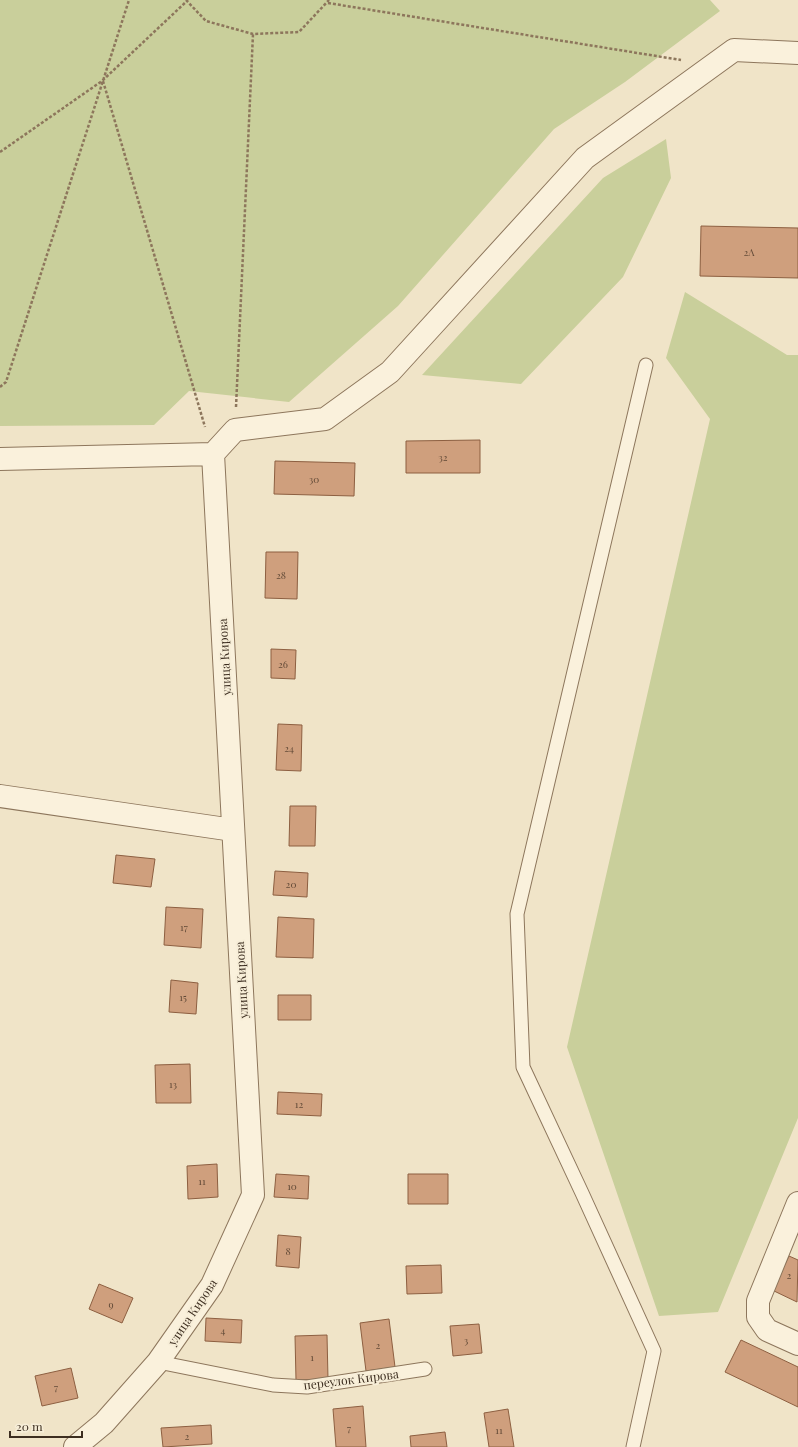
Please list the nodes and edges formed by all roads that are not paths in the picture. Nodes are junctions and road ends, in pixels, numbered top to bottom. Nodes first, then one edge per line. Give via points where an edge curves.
1 (798, 53) edge
2 (646, 365) dead end
3 (213, 454) junction
4 (0, 459) edge
5 (0, 796) edge
6 (233, 830) junction
7 (798, 1203) edge
8 (798, 1344) edge
9 (158, 1362) junction
10 (425, 1369) dead end
11 (76, 1447) edge
12 (634, 1447) edge

1 - 3 street via 734,50 585,158 390,372 324,419 235,430
2 - 12 lane via 517,914 523,1067 654,1351
3 - 4 street
3 - 6 street, улица Кирова
5 - 6 street
6 - 9 street, улица Кирова via 253,1195 212,1285
7 - 8 street via 758,1301 758,1317 767,1330
9 - 10 lane, переулок Кирова via 273,1385 307,1387
9 - 11 street, улица Кирова via 104,1423

